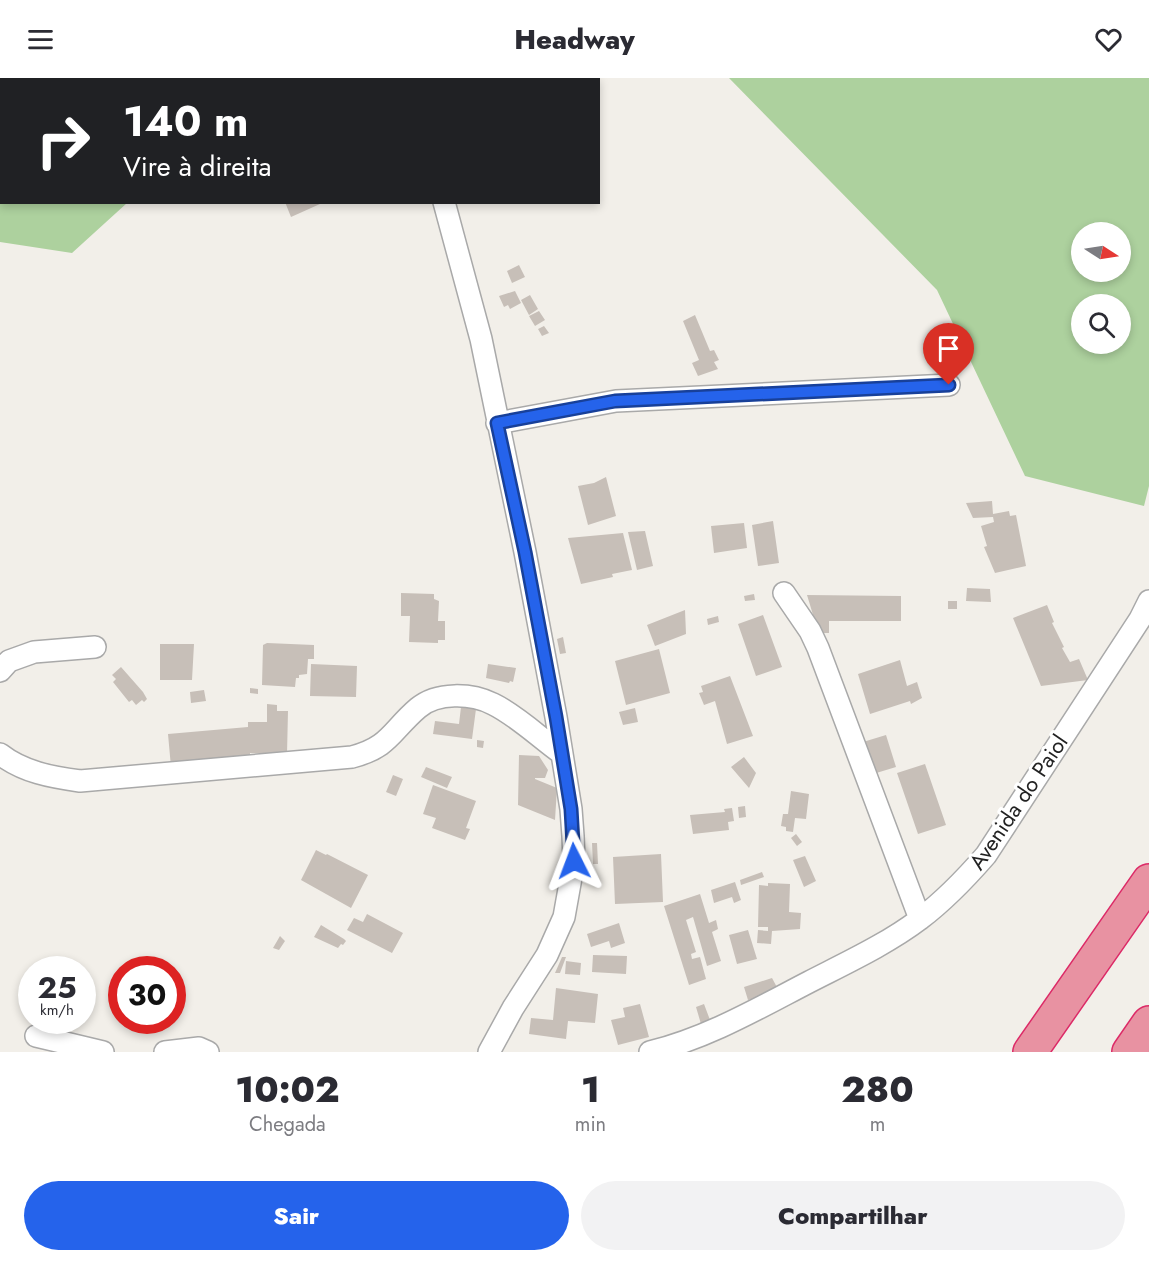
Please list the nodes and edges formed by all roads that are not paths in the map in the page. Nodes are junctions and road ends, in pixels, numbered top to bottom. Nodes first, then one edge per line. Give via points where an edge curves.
1 (445, 204) edge
2 (949, 385) dead end
3 (497, 423) junction
4 (784, 593) dead end
5 (1149, 601) edge
6 (95, 647) dead end
7 (0, 671) edge
8 (561, 753) junction
9 (0, 754) edge
10 (1149, 881) edge
11 (920, 919) junction
12 (1149, 1023) edge
13 (36, 1036) dead end
14 (103, 1052) edge
15 (165, 1052) edge
16 (208, 1052) edge
17 (489, 1052) edge
18 (650, 1052) edge
19 (1030, 1052) edge
20 (1129, 1052) edge

1 - 3 street via 481,339
2 - 3 street via 615,401
3 - 8 street
4 - 11 street via 818,648
5 - 11 street, Avenida do Paiol via 986,855
6 - 7 street via 34,652 9,661
8 - 9 street via 493,703 449,696 430,700 383,744 352,757 80,781 49,777 13,764
8 - 17 street via 571,809 574,861 564,917 547,955
10 - 19 highway
11 - 18 street, Avenida do Paiol via 867,952 722,1027
12 - 20 highway
13 - 14 street
15 - 16 street via 199,1048

